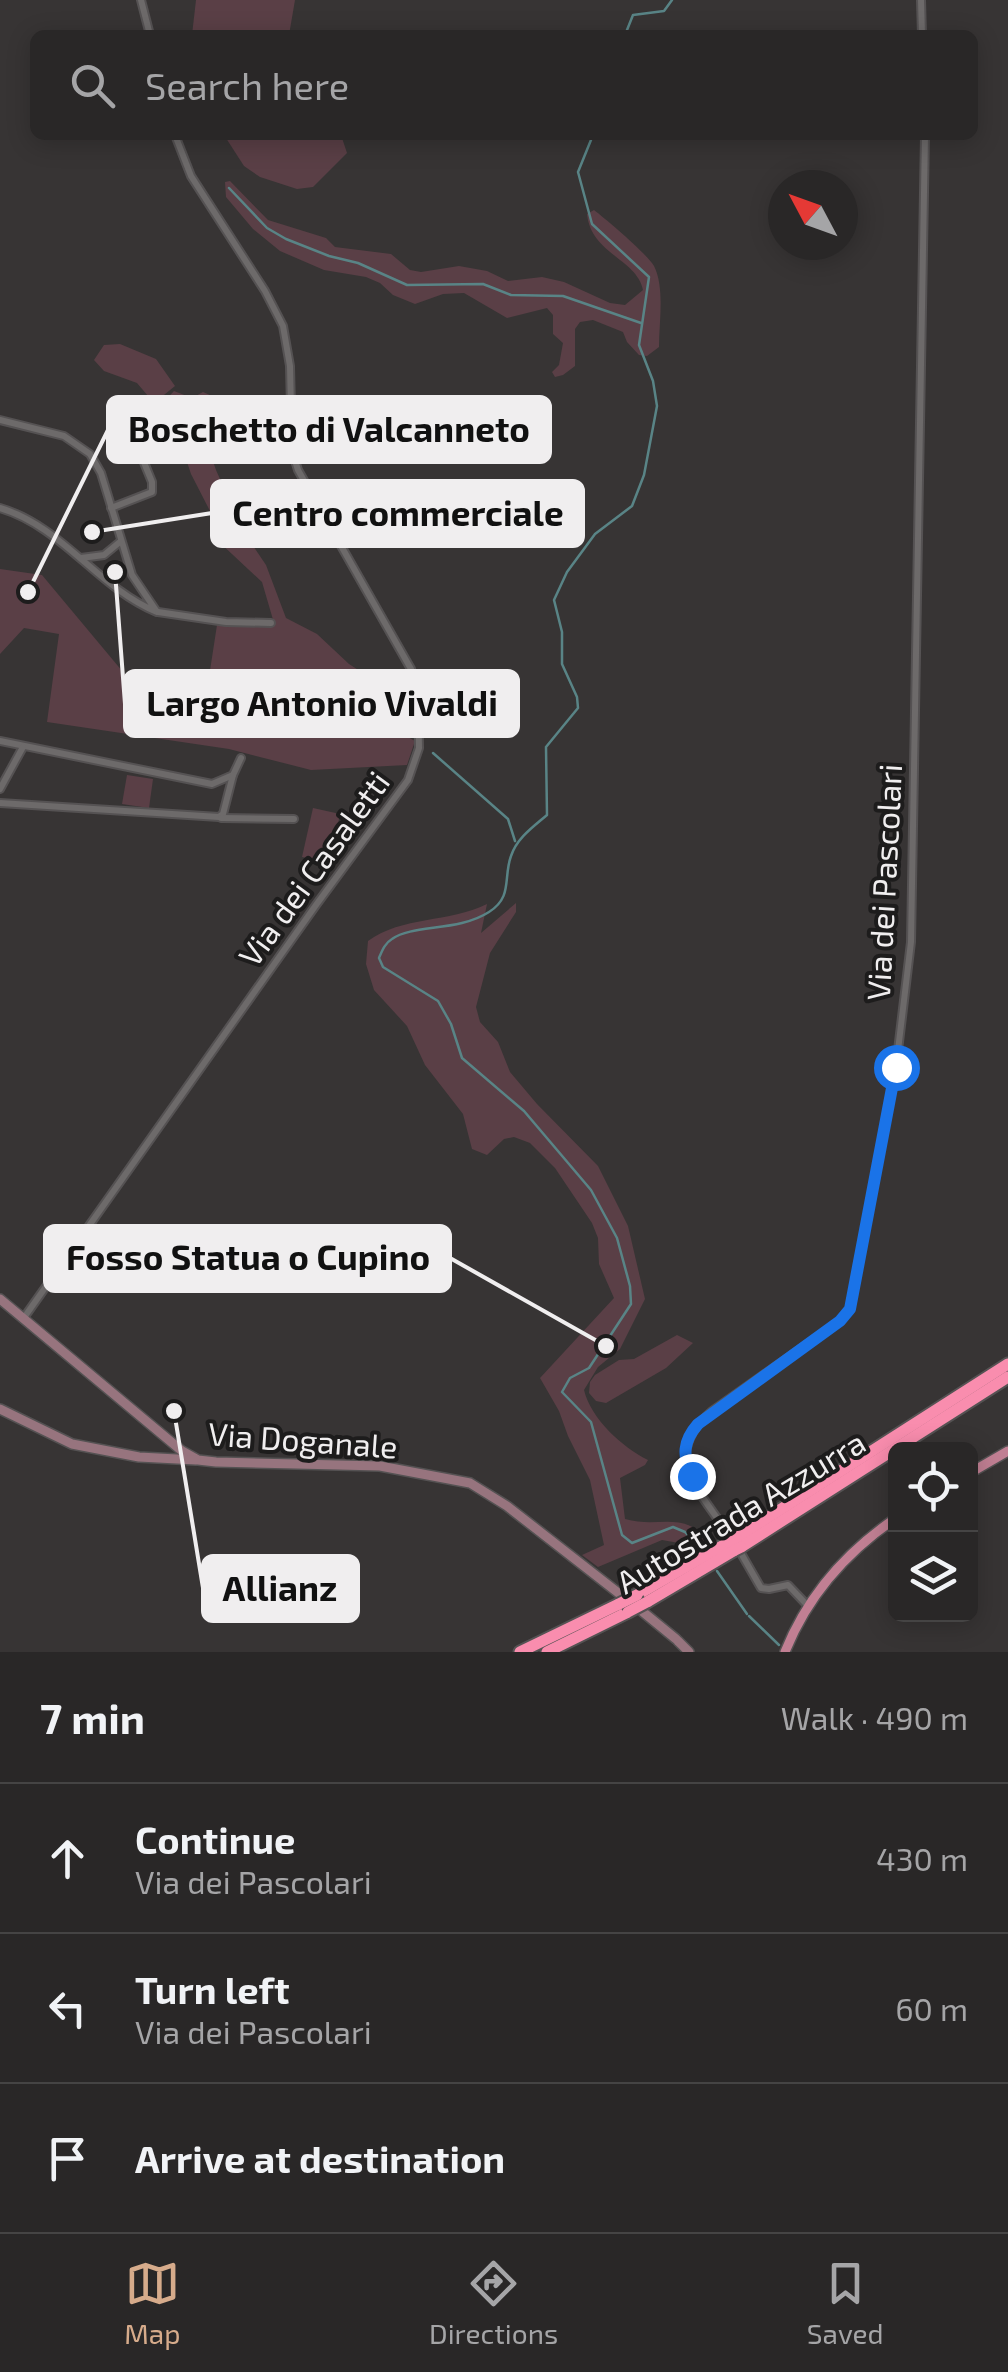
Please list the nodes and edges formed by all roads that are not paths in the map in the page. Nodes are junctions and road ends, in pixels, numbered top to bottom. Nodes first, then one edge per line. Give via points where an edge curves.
1 (141, 0) edge
2 (921, 0) edge
3 (149, 30) edge
4 (922, 30) edge
5 (177, 140) edge
6 (925, 140) edge
7 (0, 420) edge
8 (143, 460) dead end
9 (0, 508) edge
10 (111, 508) junction
11 (121, 541) junction
12 (80, 558) junction
13 (157, 612) junction
14 (271, 623) dead end
15 (0, 741) edge
16 (23, 747) junction
17 (241, 758) dead end
18 (233, 776) junction
19 (0, 789) edge
20 (0, 803) edge
21 (219, 818) junction
22 (294, 819) dead end
23 (0, 1299) edge
24 (23, 1319) junction
25 (1008, 1364) edge
26 (1008, 1378) edge
27 (0, 1409) edge
28 (158, 1432) junction
29 (1008, 1450) edge
30 (182, 1451) junction
31 (152, 1458) junction
32 (173, 1460) junction
33 (198, 1460) junction
34 (978, 1468) edge
35 (888, 1524) edge
36 (733, 1546) junction
37 (642, 1603) junction
38 (622, 1604) junction
39 (808, 1606) junction
40 (520, 1652) edge
41 (547, 1652) edge
42 (689, 1652) edge
43 (784, 1652) edge

1 - 3 street
2 - 4 street
5 - 24 street, Via dei Casaletti via 191,176 281,321 290,358 294,460 410,669 419,752 402,789
6 - 36 street, Via dei Pascolari via 911,927 896,1067 848,1312 712,1412 686,1441 688,1470
7 - 10 street via 83,446 98,466
8 - 10 street via 152,492
9 - 12 street via 29,520
10 - 11 street
11 - 12 street via 102,556
11 - 13 street via 134,579
12 - 13 street
13 - 14 street
15 - 16 street
16 - 18 street via 208,784
16 - 19 street
17 - 18 street
18 - 21 street
20 - 21 street
21 - 22 street
23 - 24 main road, Via Doganale
24 - 28 main road, Via Doganale
25 - 36 highway, Autostrada Azzurra
26 - 36 highway, Autostrada Azzurra
27 - 31 main road via 66,1442
28 - 30 main road, Via Doganale
28 - 31 main road
29 - 34 main road
30 - 31 main road
30 - 32 main road
30 - 33 main road, Via Doganale
31 - 32 main road
32 - 33 main road
33 - 38 main road, Via Doganale via 380,1466 470,1483
35 - 39 main road via 852,1553
36 - 37 highway, Autostrada Azzurra
36 - 39 street, Via dei Pascolari via 762,1588 790,1586
37 - 38 highway, Autostrada Azzurra, bridge
37 - 42 main road
38 - 40 highway, Autostrada Azzurra
38 - 41 highway, Autostrada Azzurra
39 - 43 main road

